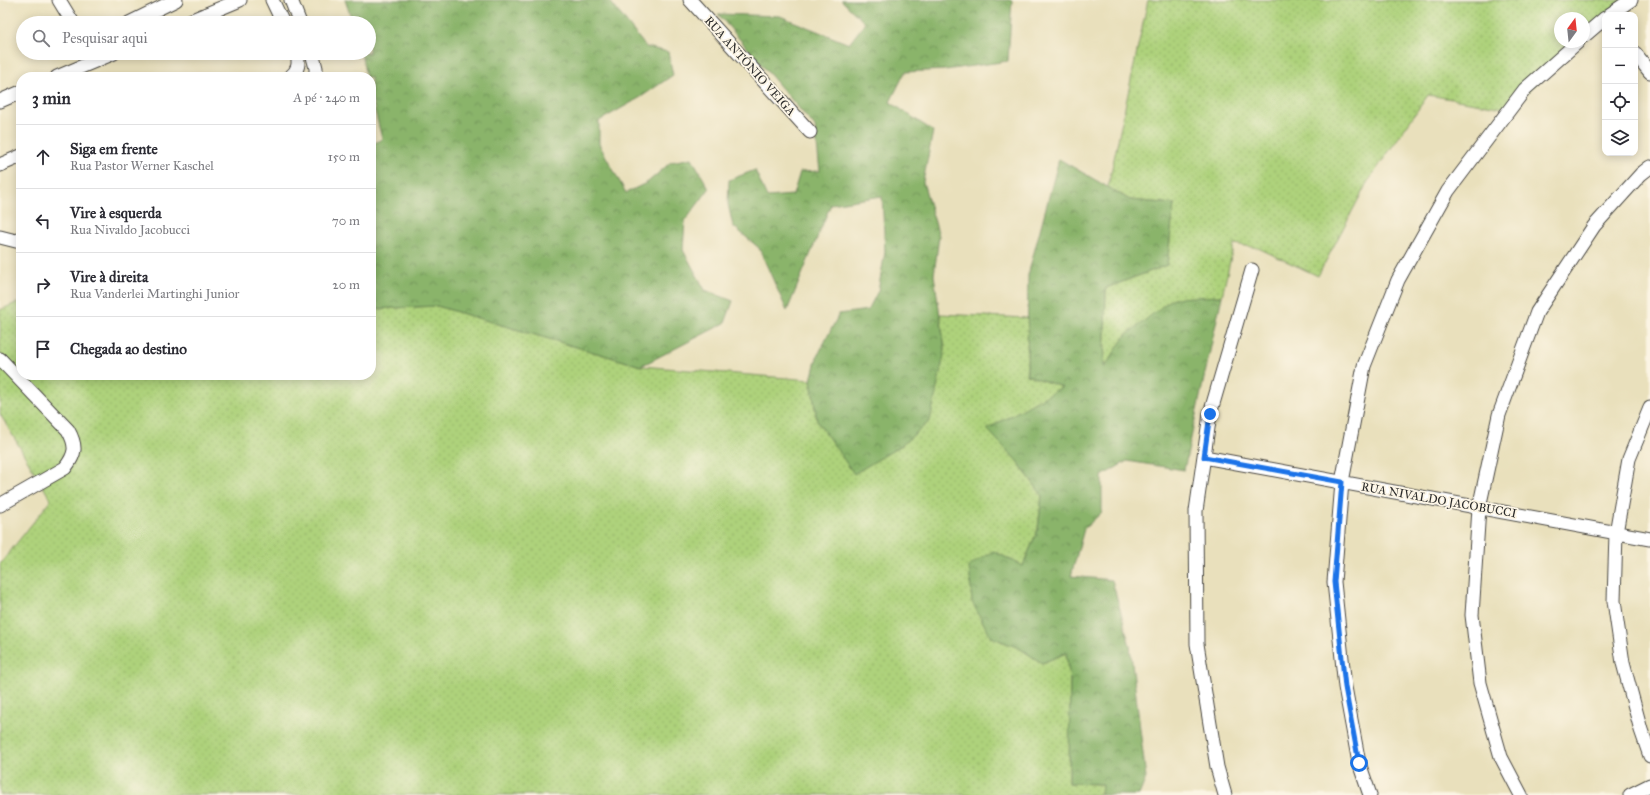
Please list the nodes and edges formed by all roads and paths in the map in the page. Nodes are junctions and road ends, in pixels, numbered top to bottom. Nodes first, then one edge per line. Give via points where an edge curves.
1 (59, 0) edge
2 (176, 0) edge
3 (240, 0) edge
4 (272, 0) edge
5 (291, 0) edge
6 (690, 0) edge
7 (1631, 0) edge
8 (1613, 12) edge
9 (69, 16) edge
10 (143, 16) edge
11 (202, 16) edge
12 (280, 16) edge
13 (297, 16) edge
14 (1602, 21) edge
15 (1590, 31) edge
16 (1571, 48) edge
17 (1638, 57) edge
18 (98, 60) edge
19 (298, 60) edge
20 (314, 60) edge
21 (70, 72) edge
22 (295, 72) edge
23 (316, 72) edge
24 (1650, 72) edge
25 (16, 94) edge
26 (0, 101) edge
27 (810, 132) dead end
28 (16, 158) edge
29 (0, 165) edge
30 (1650, 167) edge
31 (0, 237) edge
32 (16, 241) edge
33 (1252, 270) dead end
34 (0, 359) edge
35 (16, 376) edge
36 (20, 380) edge
37 (1650, 408) edge
38 (1204, 457) junction
39 (1342, 482) junction
40 (0, 505) edge
41 (1479, 508) junction
42 (1616, 533) junction
43 (1650, 539) edge
44 (1650, 756) edge
45 (1650, 785) edge
46 (1225, 795) edge
47 (1370, 795) edge
48 (1520, 795) edge
49 (1630, 795) edge

1 - 9 street
2 - 10 street
3 - 11 street
4 - 12 street
5 - 13 street
6 - 27 street, RUA ANTÔNIO VEIGA
7 - 8 street
14 - 15 street
16 - 39 street via 1525,89 1448,191 1398,280 1364,366
17 - 24 street
18 - 21 street
19 - 22 street
20 - 23 street
25 - 26 street
28 - 29 street
30 - 41 street via 1594,226 1537,312 1499,415
31 - 32 street
33 - 38 street via 1210,414
34 - 35 street
36 - 40 street via 68,430 73,439 74,450 72,460 65,468
37 - 42 street via 1629,459
38 - 39 street, RUA NIVALDO JACOBUCCI
38 - 46 street via 1196,511 1197,644 1217,767
39 - 41 street, RUA NIVALDO JACOBUCCI
39 - 47 street via 1334,582 1345,687 1359,763
41 - 42 street, RUA NIVALDO JACOBUCCI
41 - 48 street via 1472,615 1480,683 1501,757
42 - 43 street, RUA NIVALDO JACOBUCCI
42 - 44 street via 1614,601 1623,664
45 - 49 street

